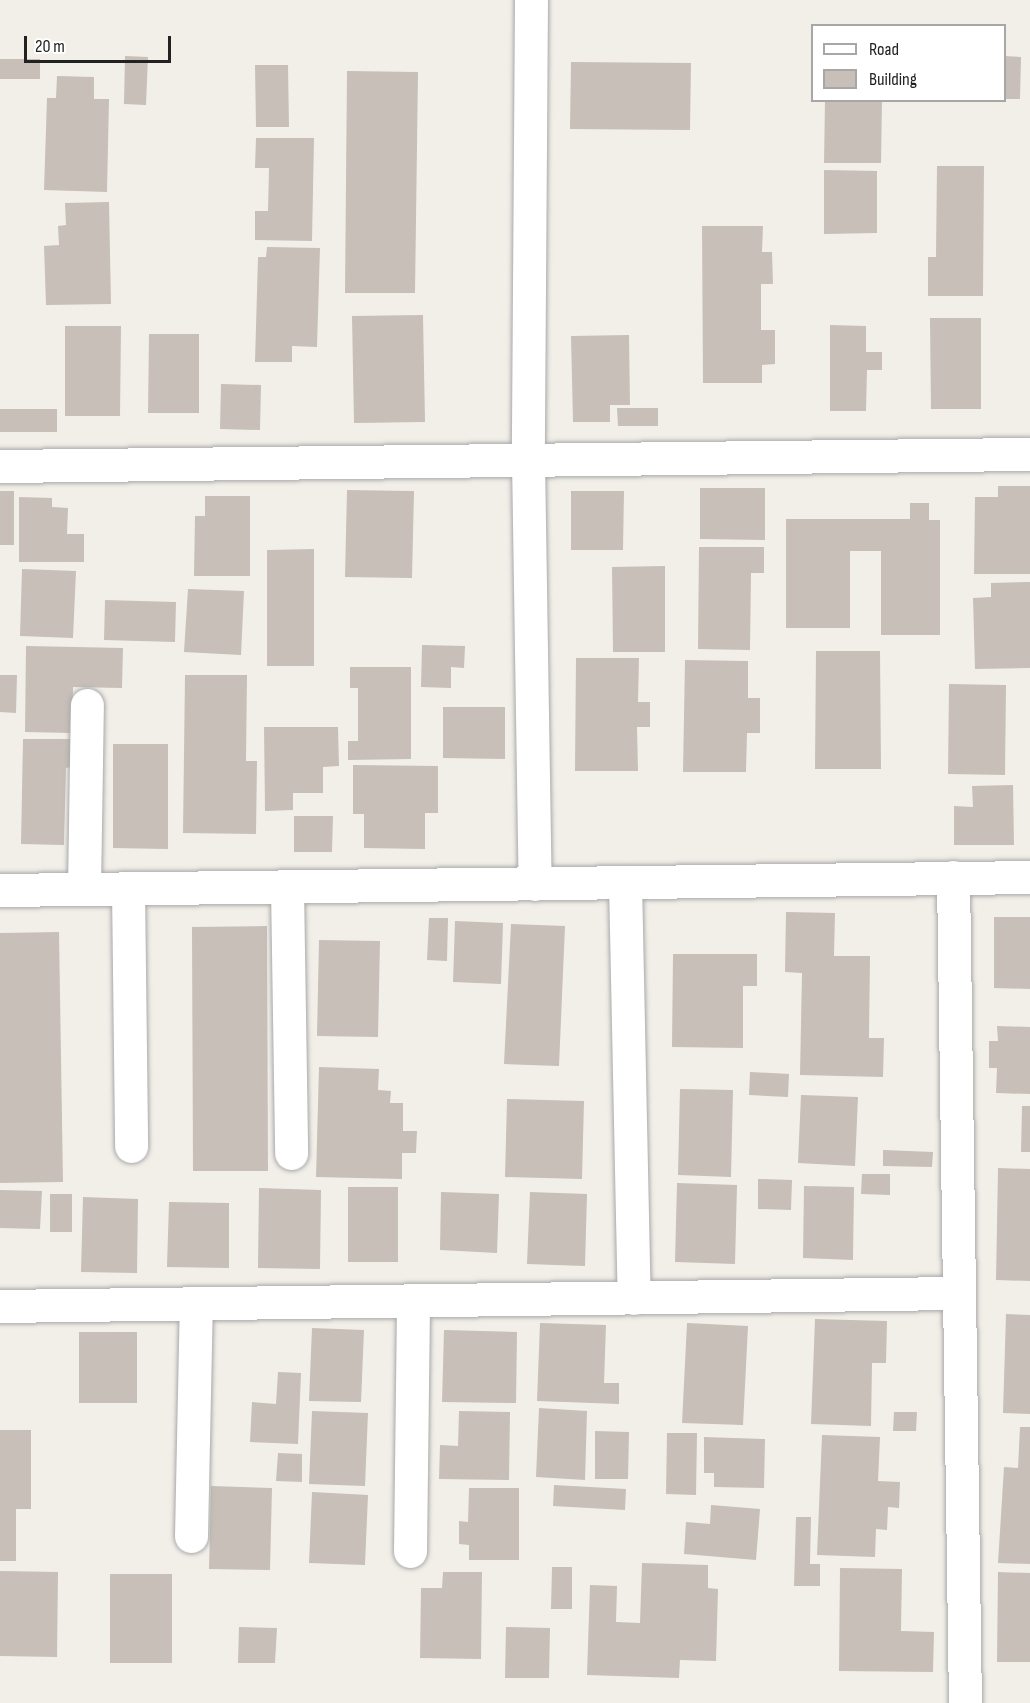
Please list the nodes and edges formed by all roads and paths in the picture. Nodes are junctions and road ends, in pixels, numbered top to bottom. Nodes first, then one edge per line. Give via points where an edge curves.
1 (531, 0) edge
2 (1030, 454) edge
3 (528, 459) junction
4 (0, 466) edge
5 (87, 705) dead end
6 (953, 877) junction
7 (1030, 878) edge
8 (625, 882) junction
9 (535, 884) junction
10 (287, 887) junction
11 (128, 888) junction
12 (84, 889) junction
13 (0, 890) edge
14 (131, 1146) dead end
15 (291, 1153) dead end
16 (957, 1293) junction
17 (634, 1298) junction
18 (413, 1300) junction
19 (196, 1304) junction
20 (0, 1306) edge
21 (190, 1536) dead end
22 (410, 1551) dead end
23 (964, 1703) edge

1 - 3 street
2 - 3 street
3 - 4 street
3 - 9 street
5 - 12 street
6 - 7 street
6 - 8 street
6 - 16 street
8 - 9 street
8 - 17 street
9 - 10 street
10 - 11 street
10 - 15 street
11 - 12 street
11 - 14 street
12 - 13 street
16 - 17 street
16 - 23 street
17 - 18 street
18 - 19 street
18 - 22 street
19 - 20 street
19 - 21 street

